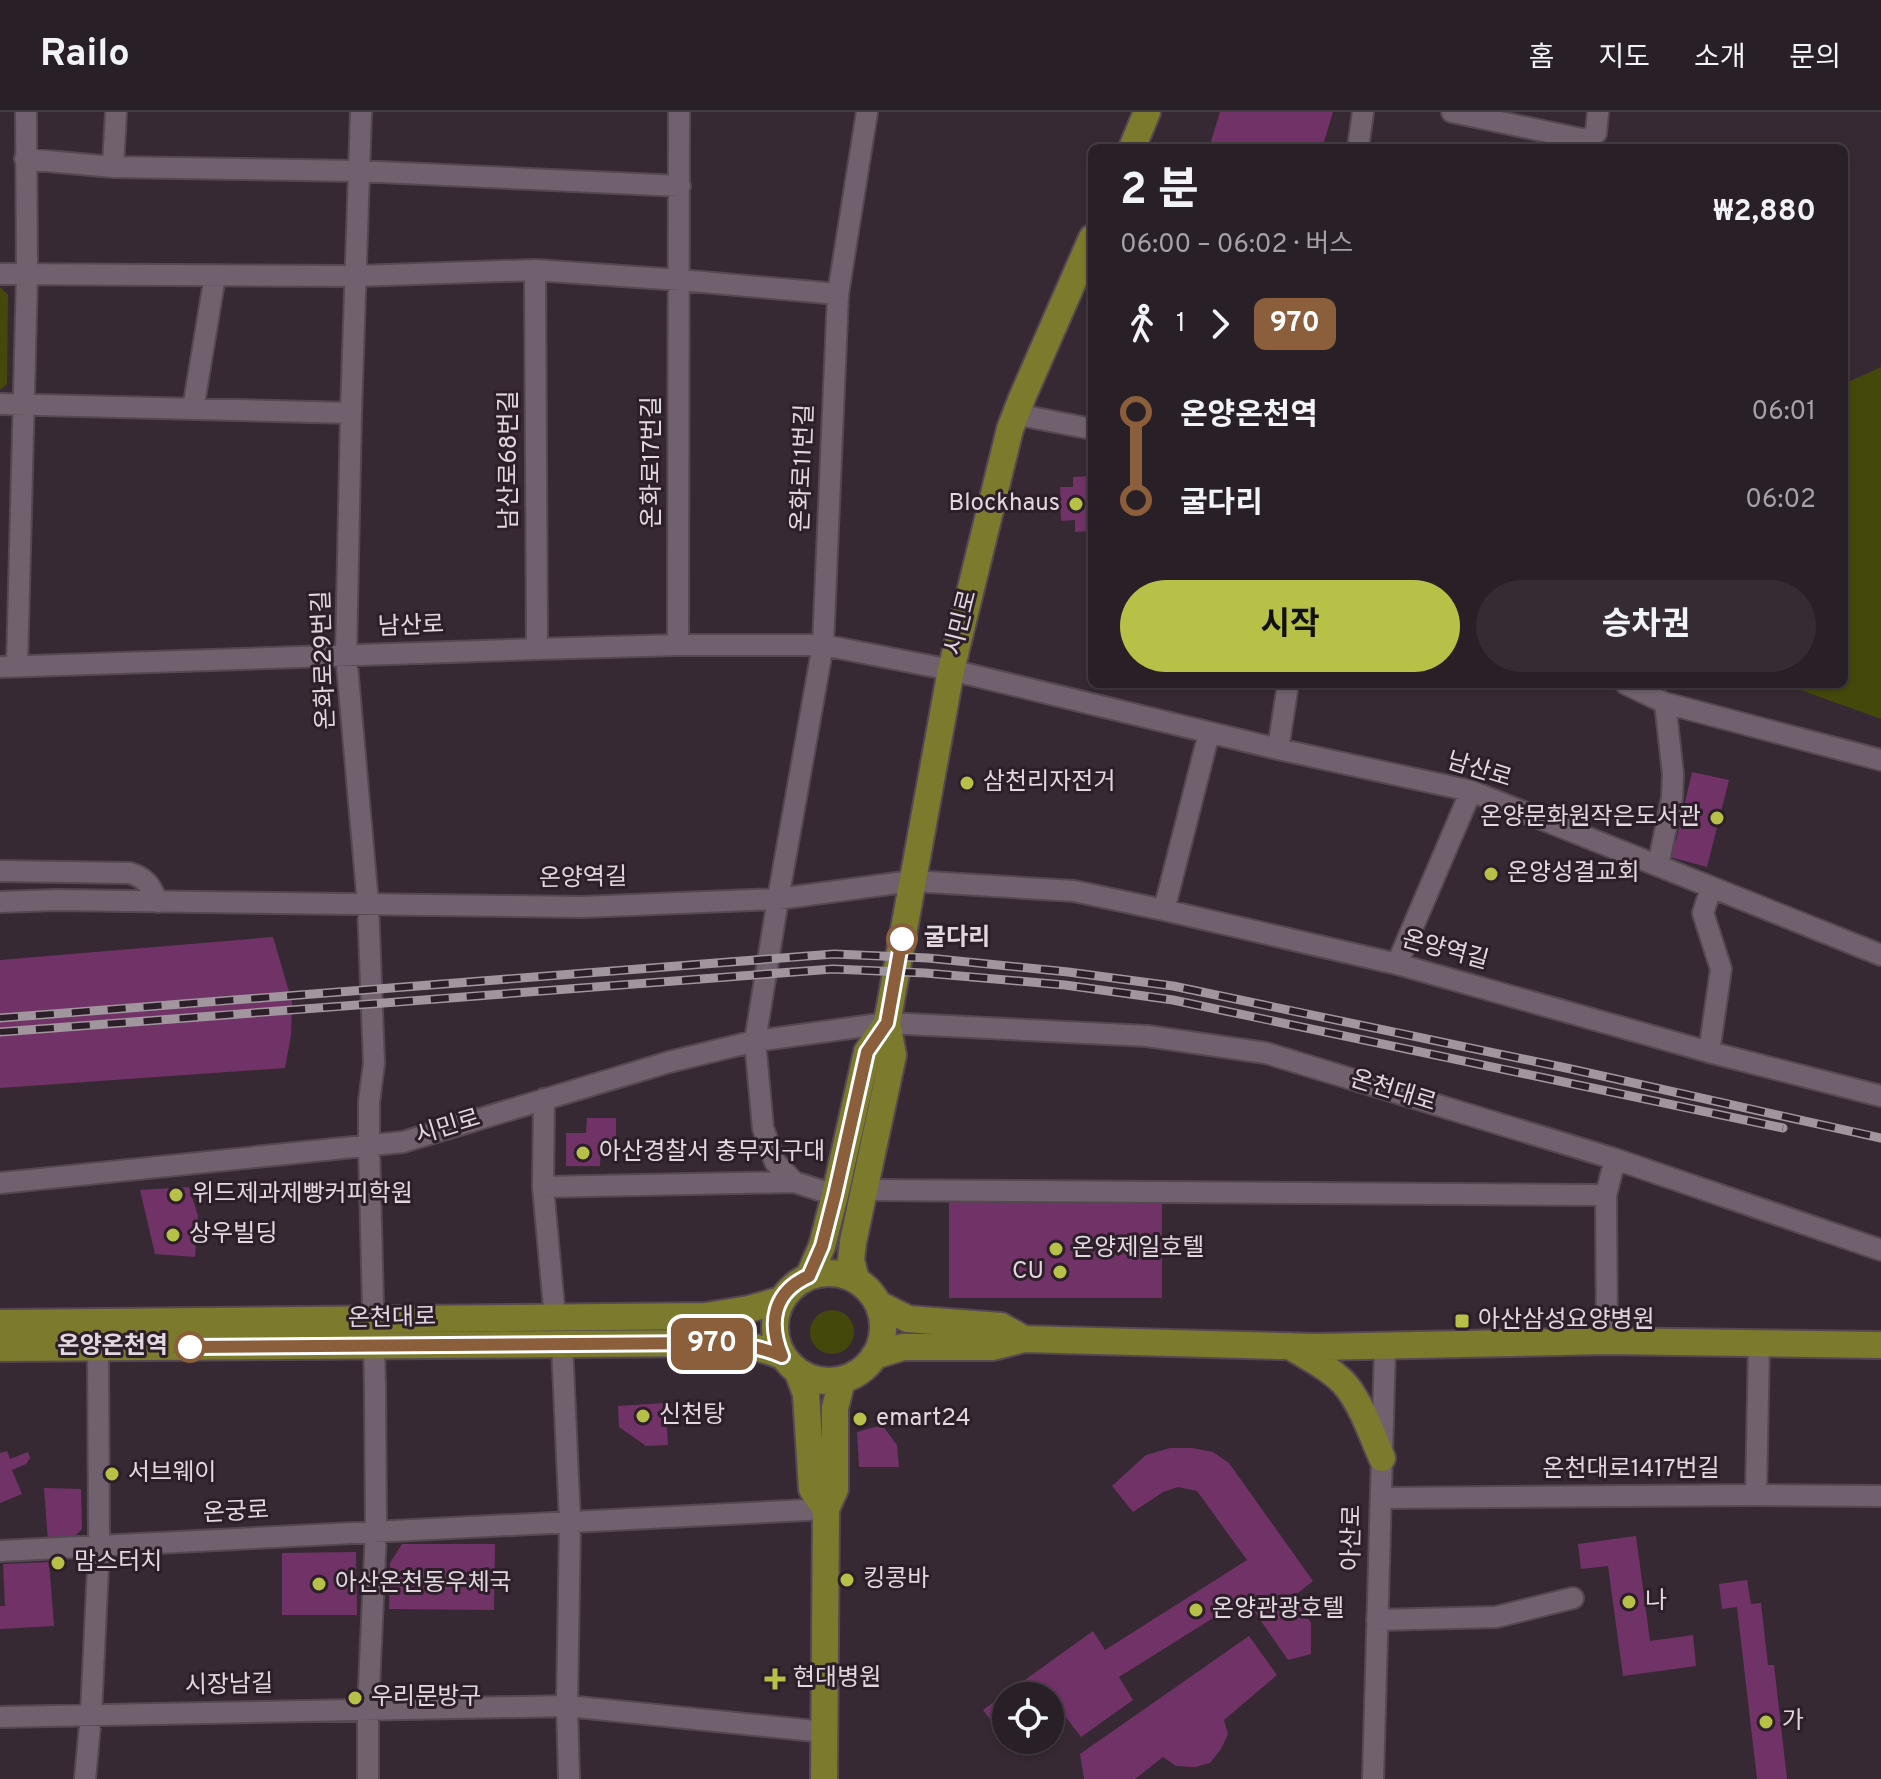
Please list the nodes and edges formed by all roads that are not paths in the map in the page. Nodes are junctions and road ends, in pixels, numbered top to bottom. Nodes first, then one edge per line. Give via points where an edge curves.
1 (26, 112) edge
2 (116, 112) edge
3 (361, 112) edge
4 (679, 112) edge
5 (867, 112) edge
6 (1147, 112) edge
7 (1363, 112) edge
8 (1452, 112) edge
9 (1598, 112) edge
10 (1134, 144) edge
11 (1359, 144) edge
12 (25, 159) junction
13 (113, 167) junction
14 (358, 171) junction
15 (680, 186) junction
16 (1088, 247) edge
17 (535, 270) junction
18 (0, 274) edge
19 (27, 275) junction
20 (215, 276) junction
21 (356, 276) junction
22 (680, 280) junction
23 (838, 294) junction
24 (0, 404) edge
25 (23, 404) junction
26 (193, 409) junction
27 (351, 413) junction
28 (1015, 414) junction
29 (1088, 428) edge
30 (678, 645) junction
31 (823, 645) junction
32 (537, 649) junction
33 (346, 654) junction
34 (8, 666) edge
35 (951, 670) junction
36 (1287, 688) edge
37 (1631, 688) edge
38 (1665, 703) junction
39 (1209, 733) junction
40 (1278, 749) junction
41 (1881, 760) edge
42 (1471, 791) junction
43 (1658, 866) junction
44 (0, 871) edge
45 (912, 881) junction
46 (1711, 888) junction
47 (778, 899) junction
48 (0, 902) edge
49 (158, 902) junction
50 (368, 904) junction
51 (1164, 910) junction
52 (1881, 955) edge
53 (1397, 964) junction
54 (887, 1023) junction
55 (755, 1041) junction
56 (1709, 1052) junction
57 (1881, 1096) edge
58 (544, 1099) junction
59 (369, 1146) junction
60 (1615, 1159) junction
61 (794, 1182) junction
62 (0, 1183) edge
63 (543, 1187) junction
64 (865, 1190) junction
65 (835, 1195) junction
66 (1606, 1195) junction
67 (1881, 1250) edge
68 (809, 1276) junction
69 (856, 1280) junction
70 (781, 1300) junction
71 (878, 1304) junction
72 (555, 1318) junction
73 (373, 1319) junction
74 (0, 1323) edge
75 (1024, 1339) junction
76 (1607, 1341) junction
77 (1759, 1343) junction
78 (562, 1344) junction
79 (1881, 1345) edge
80 (374, 1346) junction
81 (1290, 1346) junction
82 (1385, 1347) junction
83 (0, 1348) edge
84 (98, 1348) junction
85 (874, 1356) junction
86 (790, 1364) junction
87 (842, 1380) junction
88 (1382, 1458) junction
89 (1756, 1495) junction
90 (1881, 1496) edge
91 (1381, 1498) junction
92 (826, 1509) junction
93 (570, 1522) junction
94 (376, 1532) junction
95 (99, 1546) junction
96 (0, 1551) edge
97 (1573, 1598) dead end
98 (1377, 1620) junction
99 (567, 1706) junction
100 (368, 1709) junction
101 (91, 1714) junction
102 (0, 1717) edge
103 (825, 1732) junction
104 (85, 1779) edge
105 (368, 1779) edge
106 (569, 1779) edge
107 (824, 1779) edge
108 (1373, 1779) edge

1 - 12 street
2 - 13 street
3 - 14 street, 온화로29번길
4 - 15 street, 온화로17번길
5 - 23 street, 온화로11번길
6 - 10 main road
7 - 11 street
8 - 9 street via 1586,140 1596,133
12 - 13 street
12 - 19 street
13 - 14 street
14 - 15 street
14 - 21 street, 온화로29번길
15 - 22 street, 온화로17번길
16 - 28 main road, 시민로
17 - 21 street
17 - 22 street
17 - 32 street, 남산로68번길
18 - 19 street
19 - 20 street
19 - 25 street
20 - 21 street
20 - 26 street
21 - 27 street, 온화로29번길
22 - 23 street
22 - 30 street, 온화로17번길
23 - 31 street, 온화로11번길
24 - 25 street
25 - 26 street
25 - 34 street
26 - 27 street
27 - 33 street, 온화로29번길
28 - 29 street
28 - 35 main road, 시민로
30 - 31 street, 남산로
30 - 32 street, 남산로
31 - 35 street, 남산로
31 - 47 street
32 - 33 street, 남산로
33 - 34 street, 남산로
33 - 50 street, 온화로29번길
35 - 39 street, 남산로
35 - 45 main road, 시민로
36 - 40 street
37 - 38 street
38 - 41 street
38 - 43 street via 1672,798
39 - 40 street, 남산로
39 - 51 street
40 - 42 street, 남산로
42 - 43 street, 남산로
42 - 53 street
43 - 46 street, 남산로
44 - 49 street via 130,873 149,883
45 - 47 street, 온양역길
45 - 51 street, 온양역길 via 1074,891
45 - 54 main road, 시민로
46 - 52 street, 남산로
46 - 56 street via 1703,913 1721,969
47 - 50 street, 온양역길 via 583,907
47 - 55 street
48 - 49 street, 온양역길
49 - 50 street, 온양역길
50 - 59 street, 온화로29번길 via 374,1063
51 - 53 street, 온양역길
53 - 56 street, 온양역길
54 - 55 street, 시민로
54 - 60 street, 온천대로 via 1147,1036 1266,1053
54 - 64 main road, 시민로 via 893,1055
54 - 65 main road, 시민로 via 867,1052
55 - 58 street, 시민로
55 - 61 street via 763,1128 775,1162
56 - 57 street, 온양역길
58 - 59 street, 시민로 via 403,1142
58 - 63 street
59 - 62 street, 시민로
59 - 73 street, 온화로29번길
60 - 66 street
60 - 67 street, 온천대로
61 - 63 street
61 - 65 street
63 - 72 street
64 - 66 street
64 - 69 main road, 시민로 via 851,1260
65 - 68 main road, 시민로
66 - 76 street
68 - 69 main road via 833,1272
68 - 70 main road
69 - 71 main road
70 - 72 main road, 온천대로 via 706,1316
70 - 86 main road via 775,1340
71 - 75 main road via 908,1319 1001,1326
71 - 85 main road via 884,1330
72 - 73 main road, 온천대로
73 - 74 main road, 온천대로
73 - 80 street, 온화로29번길
75 - 81 main road
75 - 85 main road via 993,1347 903,1347
76 - 77 main road
76 - 82 main road
77 - 79 main road
77 - 89 street
78 - 80 main road, 온천대로
78 - 86 main road, 온천대로 via 749,1346 771,1351
78 - 93 street
80 - 84 main road, 온천대로
80 - 94 street, 온천대로
81 - 82 main road
81 - 88 main road via 1347,1386
82 - 88 street, 아산로
83 - 84 main road, 온천대로
84 - 95 street
85 - 87 main road
86 - 87 main road via 808,1378
86 - 92 main road via 806,1394 812,1489
87 - 92 main road via 835,1408 835,1489
88 - 91 street, 아산로
89 - 90 street, 온천대로1417번길
89 - 91 street, 온천대로1417번길
91 - 98 street, 아산로
92 - 93 street, 온궁로
92 - 103 main road
93 - 94 street, 온궁로
93 - 99 street
94 - 95 street, 온궁로
94 - 100 street
95 - 96 street, 온궁로
95 - 101 street
97 - 98 street via 1496,1617
98 - 108 street, 아산로
99 - 100 street, 시장남길
99 - 103 street, 시장남길
99 - 106 street
100 - 101 street, 시장남길
100 - 105 street
101 - 102 street, 시장남길
101 - 104 street
103 - 107 main road

